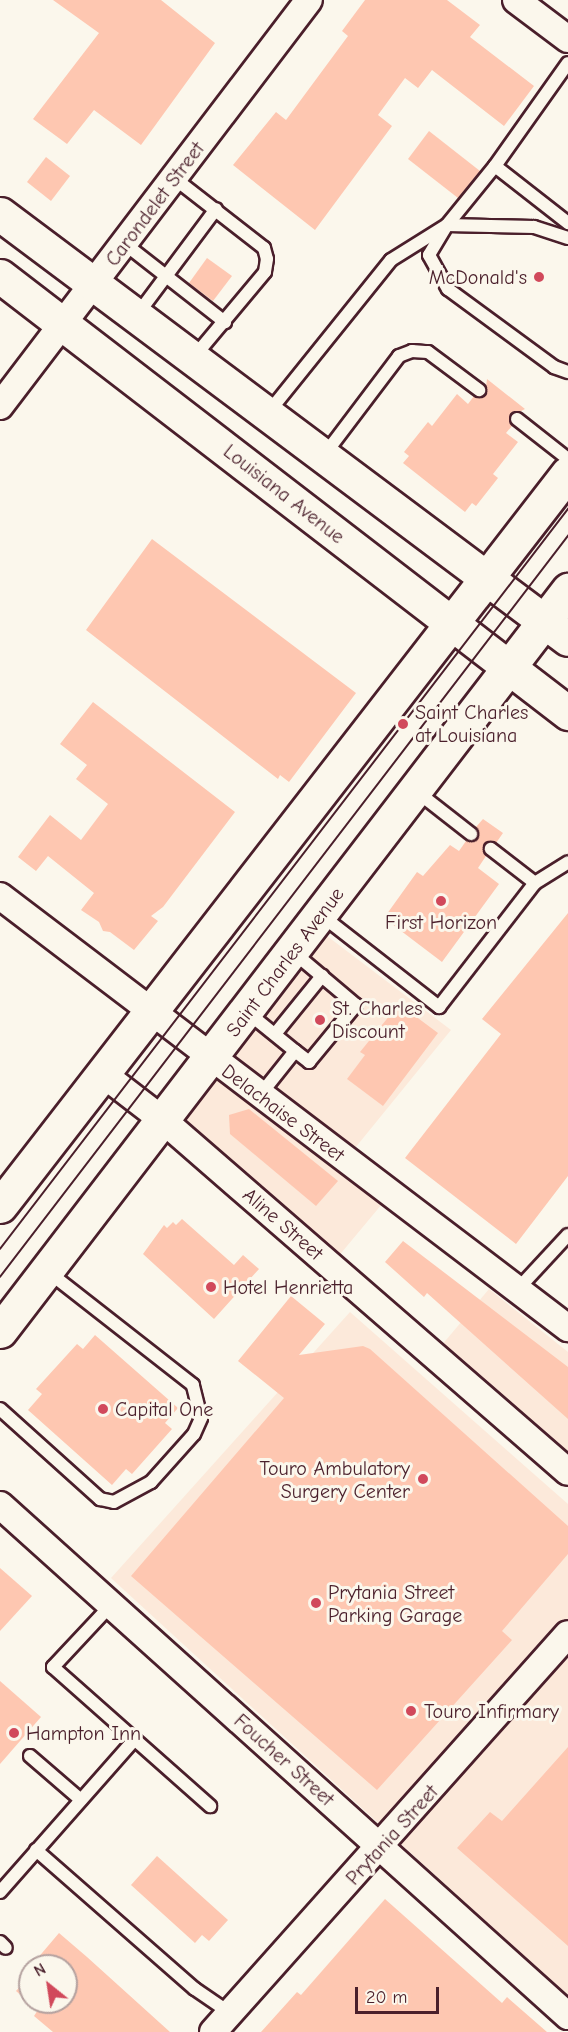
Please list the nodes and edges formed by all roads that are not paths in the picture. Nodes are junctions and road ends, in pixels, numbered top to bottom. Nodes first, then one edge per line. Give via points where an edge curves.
1 (309, 0) edge
2 (516, 0) edge
3 (568, 39) edge
4 (568, 63) edge
5 (495, 166) junction
6 (174, 178) junction
7 (216, 209) junction
8 (0, 214) edge
9 (568, 223) edge
10 (447, 225) junction
11 (568, 237) edge
12 (124, 244) junction
13 (0, 276) edge
14 (165, 277) junction
15 (94, 284) junction
16 (136, 315) junction
17 (225, 322) junction
18 (64, 325) junction
19 (199, 363) junction
20 (568, 372) edge
21 (479, 390) dead end
22 (0, 406) edge
23 (175, 410) junction
24 (268, 413) junction
25 (517, 419) dead end
26 (324, 455) junction
27 (568, 459) edge
28 (568, 473) edge
29 (487, 578) junction
30 (568, 591) edge
31 (452, 623) junction
32 (556, 630) edge
33 (509, 668) junction
34 (568, 713) edge
35 (416, 791) junction
36 (471, 834) dead end
37 (491, 849) dead end
38 (568, 862) edge
39 (536, 883) junction
40 (0, 896) edge
41 (321, 915) junction
42 (293, 952) junction
43 (322, 976) junction
44 (150, 1011) junction
45 (247, 1012) junction
46 (275, 1034) junction
47 (295, 1051) junction
48 (211, 1058) junction
49 (103, 1074) junction
50 (260, 1095) junction
51 (164, 1121) junction
52 (0, 1206) edge
53 (568, 1235) edge
54 (47, 1271) junction
55 (517, 1290) junction
56 (568, 1329) edge
57 (0, 1331) edge
58 (0, 1409) edge
59 (568, 1472) edge
60 (0, 1505) edge
61 (111, 1605) junction
62 (568, 1634) edge
63 (135, 1739) junction
64 (30, 1756) dead end
65 (81, 1800) junction
66 (210, 1806) dead end
67 (382, 1847) junction
68 (36, 1850) junction
69 (0, 1892) edge
70 (230, 2013) junction
71 (568, 2016) edge
72 (213, 2032) edge

1 - 6 street, Carondelet Street
2 - 3 street
4 - 5 lane
5 - 9 lane
5 - 10 lane
6 - 7 lane
6 - 12 street, Carondelet Street
7 - 14 lane
7 - 17 lane via 264,248 267,259 265,272
8 - 15 main road
10 - 11 lane via 534,227
10 - 20 lane via 429,255 448,289 554,367
10 - 24 lane via 391,260
12 - 14 lane
12 - 15 street, Carondelet Street
13 - 18 main road, Louisiana Avenue
14 - 16 lane
14 - 17 lane
15 - 16 main road
15 - 18 street, Carondelet Street
16 - 19 main road
17 - 19 lane
18 - 22 street, Carondelet Street
18 - 23 main road, Louisiana Avenue
19 - 23 main road
19 - 24 main road
21 - 26 lane via 428,352 412,351 399,356
23 - 31 main road, Louisiana Avenue
24 - 26 main road
25 - 27 lane
26 - 29 main road
28 - 29 main road
29 - 31 main road
29 - 32 main road
30 - 32 main road, Saint Charles Avenue
31 - 33 main road, Louisiana Avenue
31 - 44 main road
32 - 33 main road, Saint Charles Avenue
33 - 34 main road, Louisiana Avenue
33 - 35 main road, Saint Charles Avenue
35 - 36 lane
35 - 41 main road, Saint Charles Avenue
37 - 39 lane
38 - 39 lane
39 - 41 lane via 439,1007
40 - 44 street, Delachaise Street
41 - 42 main road, Saint Charles Avenue
42 - 43 lane
42 - 45 main road, Saint Charles Avenue
43 - 46 lane
43 - 47 lane via 356,1005 309,1062
44 - 48 street, Delachaise Street
44 - 49 main road
45 - 46 lane
45 - 48 main road, Saint Charles Avenue
46 - 47 lane
47 - 50 lane
48 - 50 street, Delachaise Street
48 - 51 main road, Saint Charles Avenue
49 - 51 street, Aline Street
49 - 52 main road
50 - 55 street, Delachaise Street
51 - 54 main road, Saint Charles Avenue
51 - 59 street, Aline Street
53 - 55 lane
54 - 57 main road, Saint Charles Avenue
54 - 58 lane via 194,1385 201,1418 194,1434 151,1482 114,1502 100,1498
55 - 56 street, Delachaise Street
60 - 61 street, Foucher Street
61 - 63 lane via 53,1667
61 - 67 street, Foucher Street
62 - 67 street, Prytania Street
63 - 65 lane
63 - 66 lane
64 - 65 lane
65 - 68 lane
67 - 70 street, Prytania Street
67 - 71 street, Foucher Street
68 - 69 lane
68 - 70 lane via 195,1989
70 - 72 street, Prytania Street

